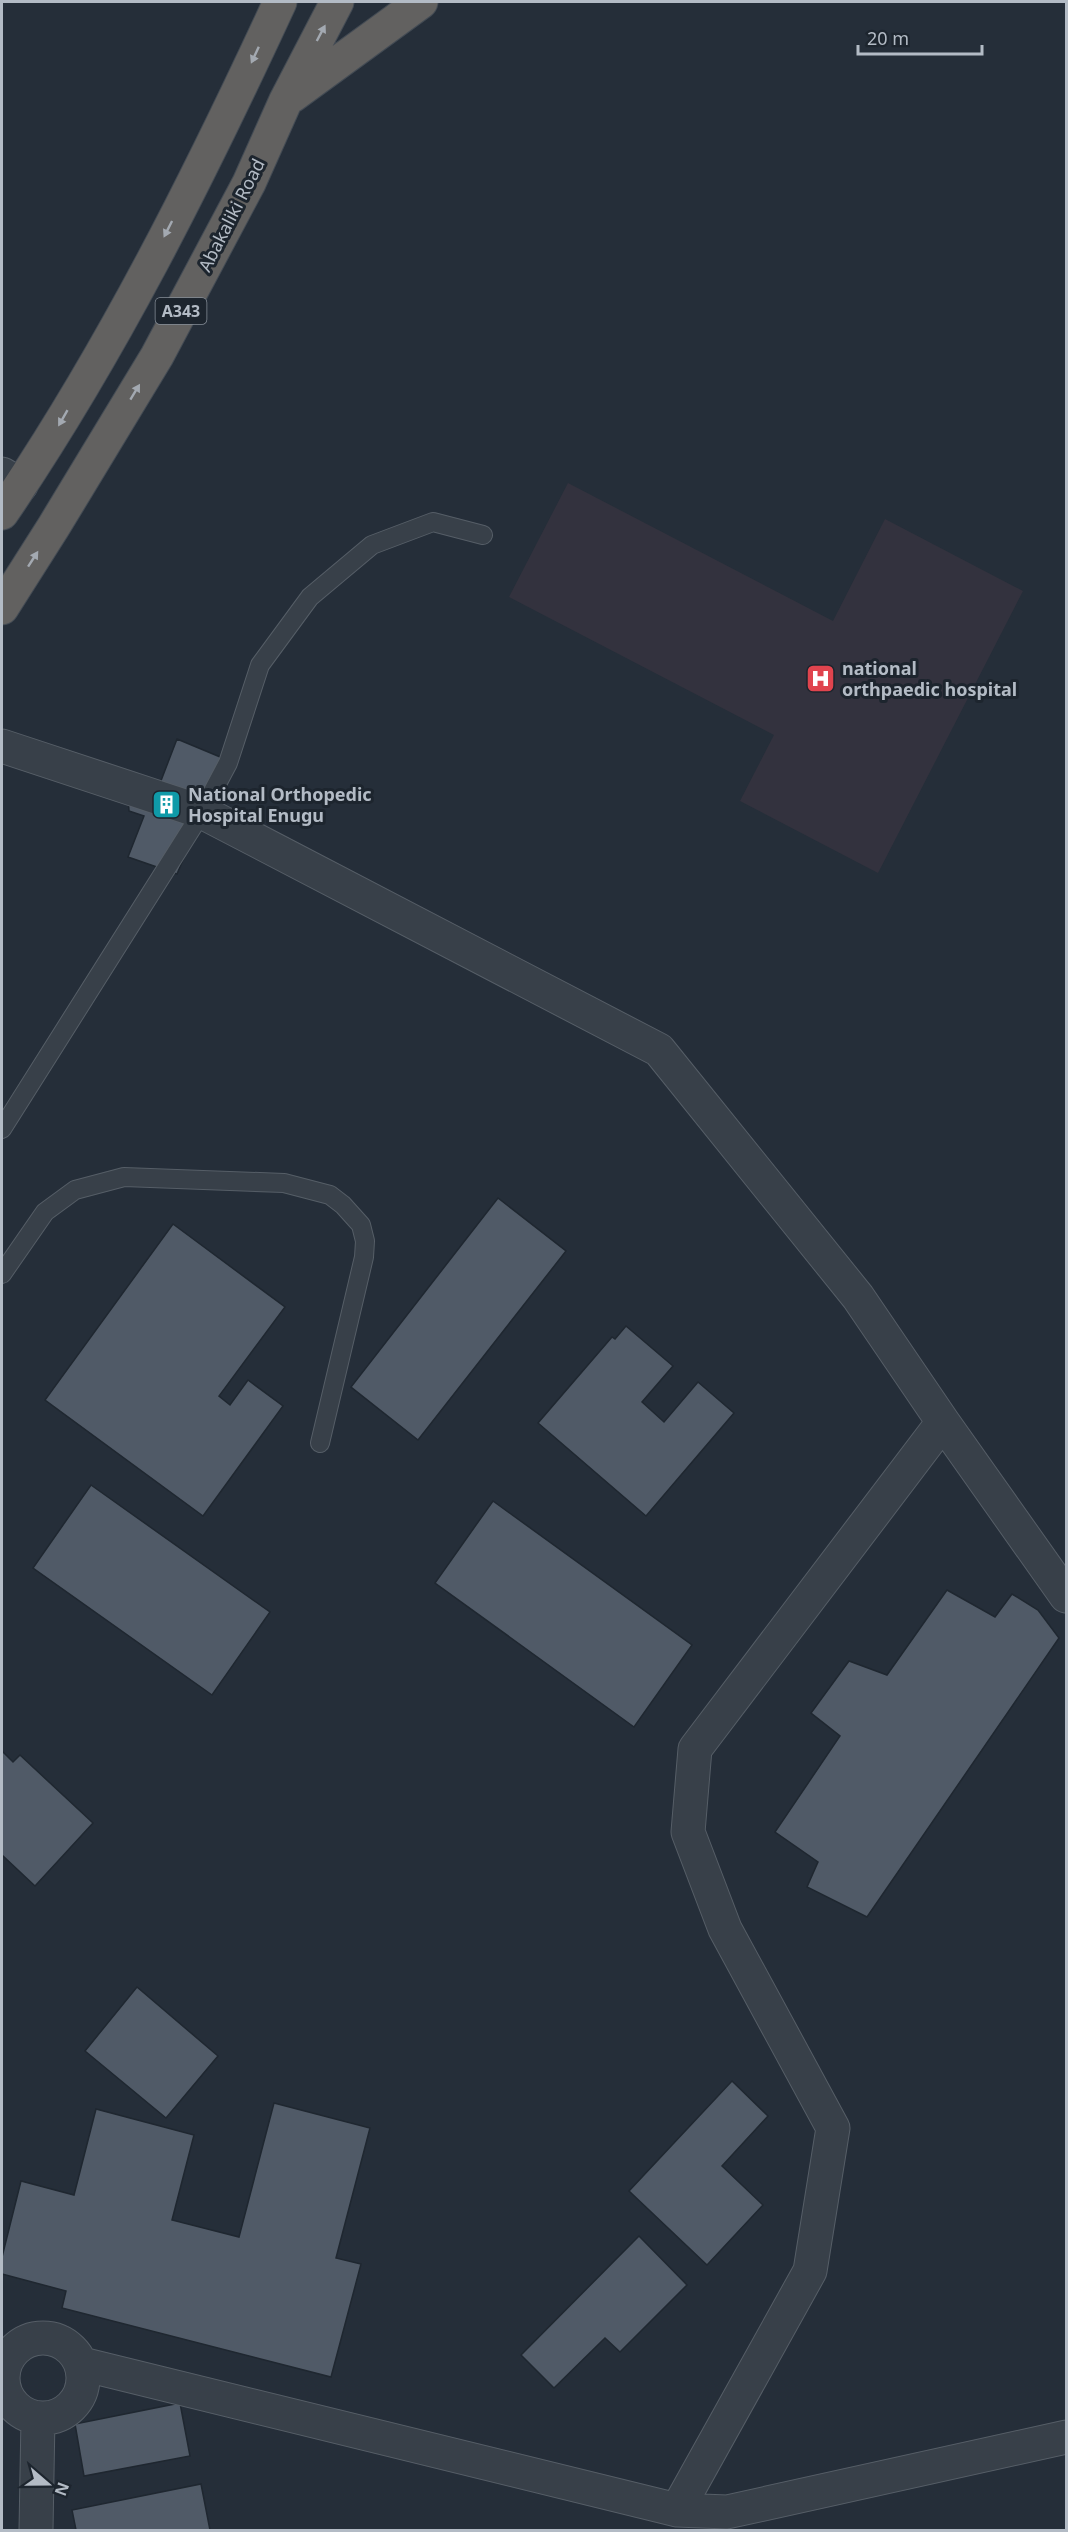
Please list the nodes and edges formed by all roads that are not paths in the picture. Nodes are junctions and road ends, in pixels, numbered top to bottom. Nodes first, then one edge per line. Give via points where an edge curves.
1 (280, 2) edge
2 (337, 2) edge
3 (421, 2) edge
4 (286, 100) junction
5 (11, 479) edge
6 (2, 513) edge
7 (483, 535) dead end
8 (2, 608) edge
9 (2, 746) edge
10 (202, 812) junction
11 (2, 1128) edge
12 (2, 1274) edge
13 (943, 1422) junction
14 (320, 1443) dead end
15 (1066, 1596) edge
16 (7, 2345) edge
17 (82, 2364) junction
18 (38, 2418) junction
19 (1066, 2437) edge
20 (677, 2510) junction
21 (726, 2522) edge
22 (36, 2530) edge

1 -> 5 highway, A343 via 228,113 114,330
4 -> 2 highway, Abakaliki Road / A343
3 - 4 highway
8 -> 4 highway, Abakaliki Road / A343 via 157,356 249,183
5 - 6 highway, A343
7 - 10 lane via 433,522 372,545 310,597 260,665 228,764
9 - 10 street
10 - 11 lane
10 - 13 street via 659,1050 858,1297
12 - 14 lane via 45,1212 75,1190 114,1179 285,1183 330,1195 361,1225 365,1241
13 - 15 street
13 - 20 street via 695,1749 688,1832 725,1929 833,2128 810,2271
16 - 17 street via 44,2337 60,2340
16 - 18 street via 5,2392 24,2414
17 - 18 street via 83,2385 75,2403 59,2416
17 - 20 street
18 - 22 street
19 - 21 street
20 - 21 street

